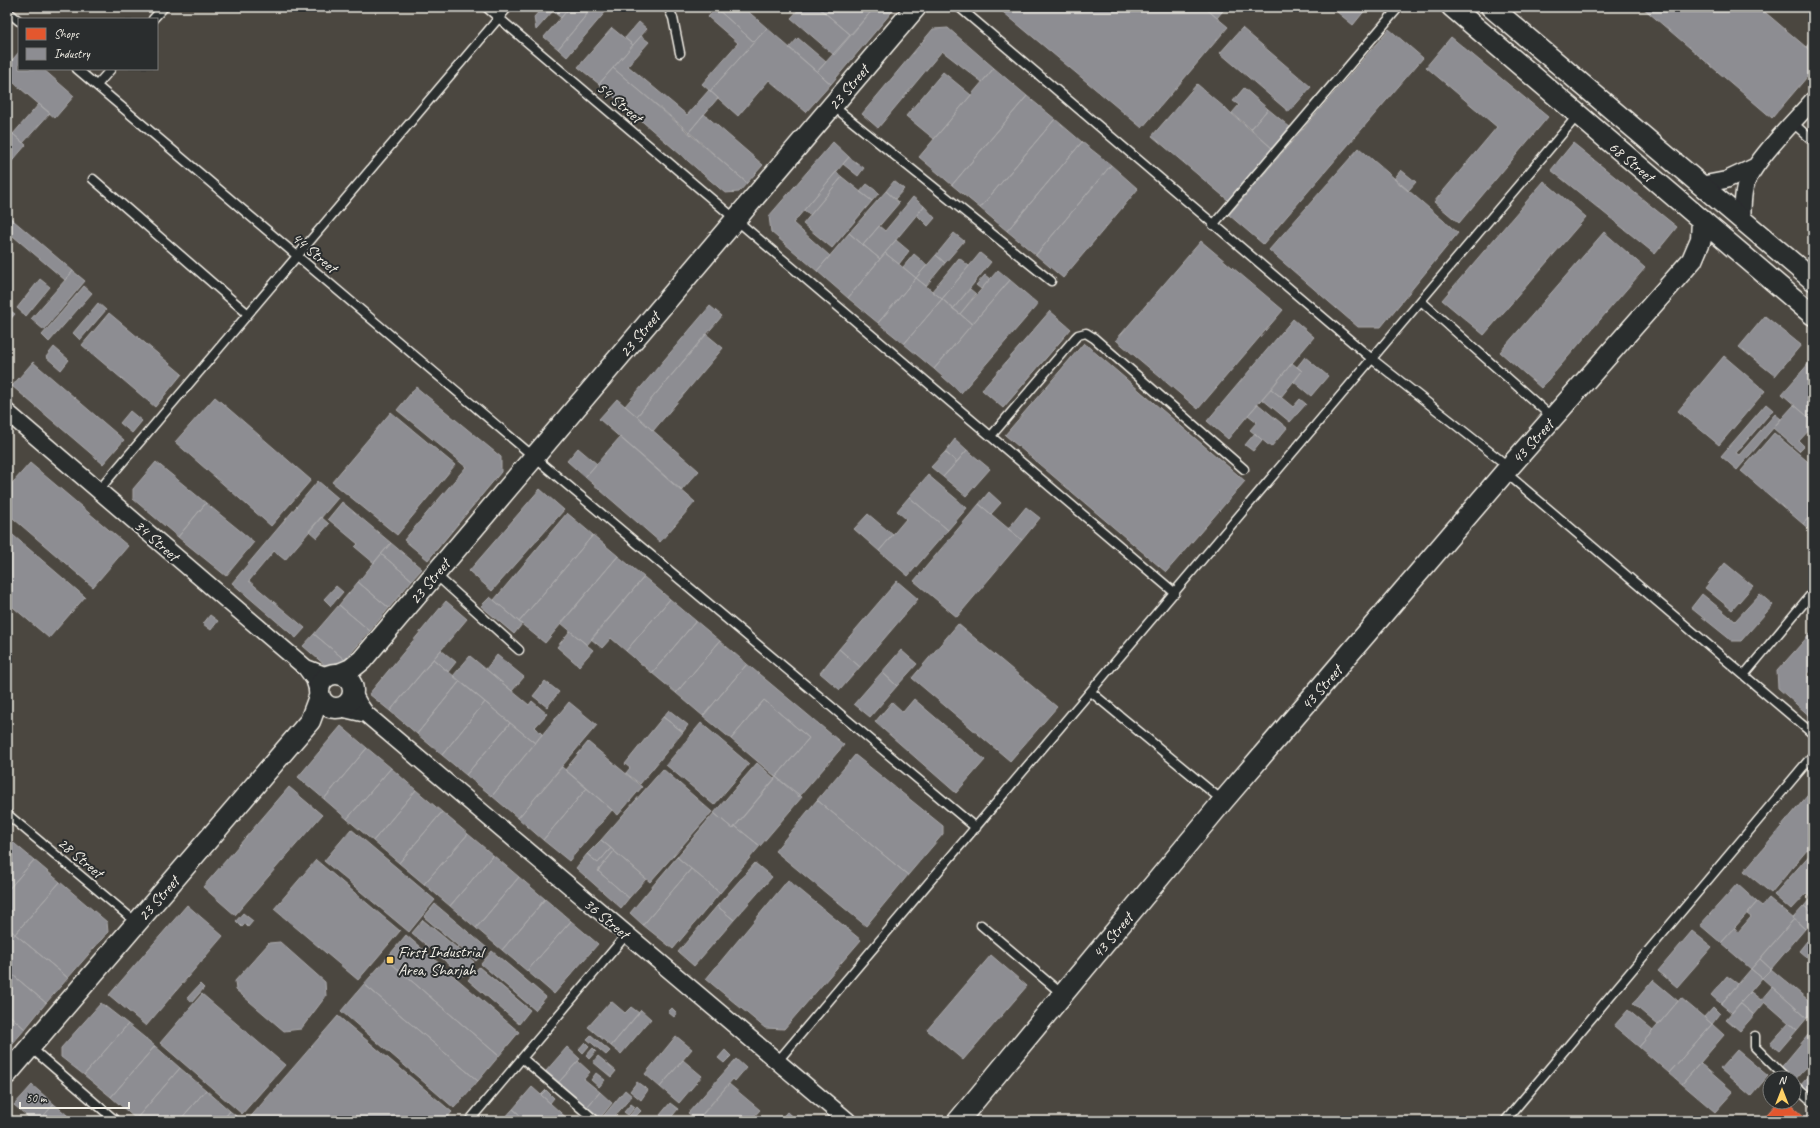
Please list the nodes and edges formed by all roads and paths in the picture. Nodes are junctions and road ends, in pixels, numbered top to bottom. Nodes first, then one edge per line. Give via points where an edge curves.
1 (164, 7) edge
2 (486, 7) edge
3 (508, 7) edge
4 (668, 7) edge
5 (916, 7) edge
6 (959, 7) edge
7 (1400, 7) edge
8 (1452, 7) edge
9 (1491, 7) edge
10 (7, 11) edge
11 (154, 18) edge
12 (499, 18) junction
13 (18, 20) edge
14 (680, 53) dead end
15 (78, 70) edge
16 (110, 70) edge
17 (97, 85) junction
18 (1813, 100) edge
19 (832, 106) junction
20 (1578, 115) junction
21 (1794, 123) junction
22 (1813, 141) edge
23 (1754, 167) junction
24 (93, 178) dead end
25 (1700, 185) junction
26 (736, 218) junction
27 (1702, 220) junction
28 (1742, 221) junction
29 (1213, 224) junction
30 (1733, 247) junction
31 (298, 256) junction
32 (1692, 260) junction
33 (1813, 280) edge
34 (1051, 281) dead end
35 (1421, 301) junction
36 (248, 314) junction
37 (1813, 315) edge
38 (1372, 359) junction
39 (7, 412) edge
40 (1553, 418) junction
41 (991, 436) junction
42 (534, 457) junction
43 (1244, 468) dead end
44 (1507, 469) junction
45 (99, 490) junction
46 (435, 574) junction
47 (1813, 592) edge
48 (1175, 593) junction
49 (519, 650) dead end
50 (1744, 676) junction
51 (335, 692) junction
52 (1091, 692) junction
53 (1813, 734) edge
54 (1813, 755) edge
55 (1223, 801) junction
56 (7, 814) edge
57 (976, 828) junction
58 (137, 923) junction
59 (981, 924) dead end
60 (627, 934) junction
61 (1062, 995) junction
62 (1754, 1036) dead end
63 (30, 1047) junction
64 (522, 1058) junction
65 (777, 1062) junction
66 (1778, 1070) edge
67 (7, 1074) edge
68 (1802, 1092) edge
69 (1813, 1102) edge
70 (116, 1121) edge
71 (469, 1121) edge
72 (596, 1121) edge
73 (848, 1121) edge
74 (958, 1121) edge
75 (1505, 1121) edge

1 - 11 lane
2 - 12 lane, 54 Street
3 - 12 lane
4 - 14 lane via 674,18
5 - 19 street, 23 Street
6 - 29 lane
7 - 29 lane
8 - 20 street, 68 Street
9 - 25 street, 68 Street
10 - 13 lane
12 - 26 lane, 54 Street
12 - 31 lane
15 - 17 lane, 44 Street
16 - 17 lane
17 - 31 lane, 44 Street
18 - 21 street
19 - 26 street, 23 Street
19 - 34 lane
20 - 27 street, 68 Street
20 - 35 lane
21 - 22 lane
21 - 23 street
23 - 25 street via 1726,180
23 - 28 street via 1745,186
24 - 36 lane
25 - 28 street, 68 Street
26 - 41 lane, 54 Street
26 - 42 street, 23 Street
27 - 30 street, 68 Street
27 - 32 street, 43 Street via 1701,239
28 - 33 street, 68 Street
29 - 38 lane
30 - 32 street, 43 Street via 1715,249
30 - 37 street, 68 Street
31 - 36 lane
31 - 42 lane, 44 Street
32 - 40 street, 43 Street
35 - 38 lane
35 - 40 lane
36 - 45 lane
38 - 44 lane
38 - 48 lane
39 - 45 street, 34 Street
40 - 44 street, 43 Street
41 - 43 lane via 1075,338 1086,333
41 - 48 lane, 54 Street
42 - 46 street, 23 Street
42 - 57 lane, 44 Street
44 - 50 lane
44 - 55 street, 43 Street
45 - 51 street, 34 Street
46 - 49 lane
46 - 51 street, 23 Street
47 - 50 lane
48 - 52 lane
50 - 53 lane
51 - 58 street, 23 Street
51 - 60 street, 36 Street via 359,704 366,714
52 - 55 lane
52 - 57 lane
54 - 75 lane
55 - 61 street, 43 Street
56 - 58 lane, 28 Street
57 - 65 lane
58 - 63 street, 23 Street
59 - 61 lane
60 - 64 lane
60 - 65 street, 36 Street
61 - 74 street, 43 Street
62 - 66 lane via 1755,1048
63 - 67 street, 23 Street
63 - 70 lane
64 - 71 lane
64 - 72 lane
65 - 73 street, 36 Street
68 - 69 lane

